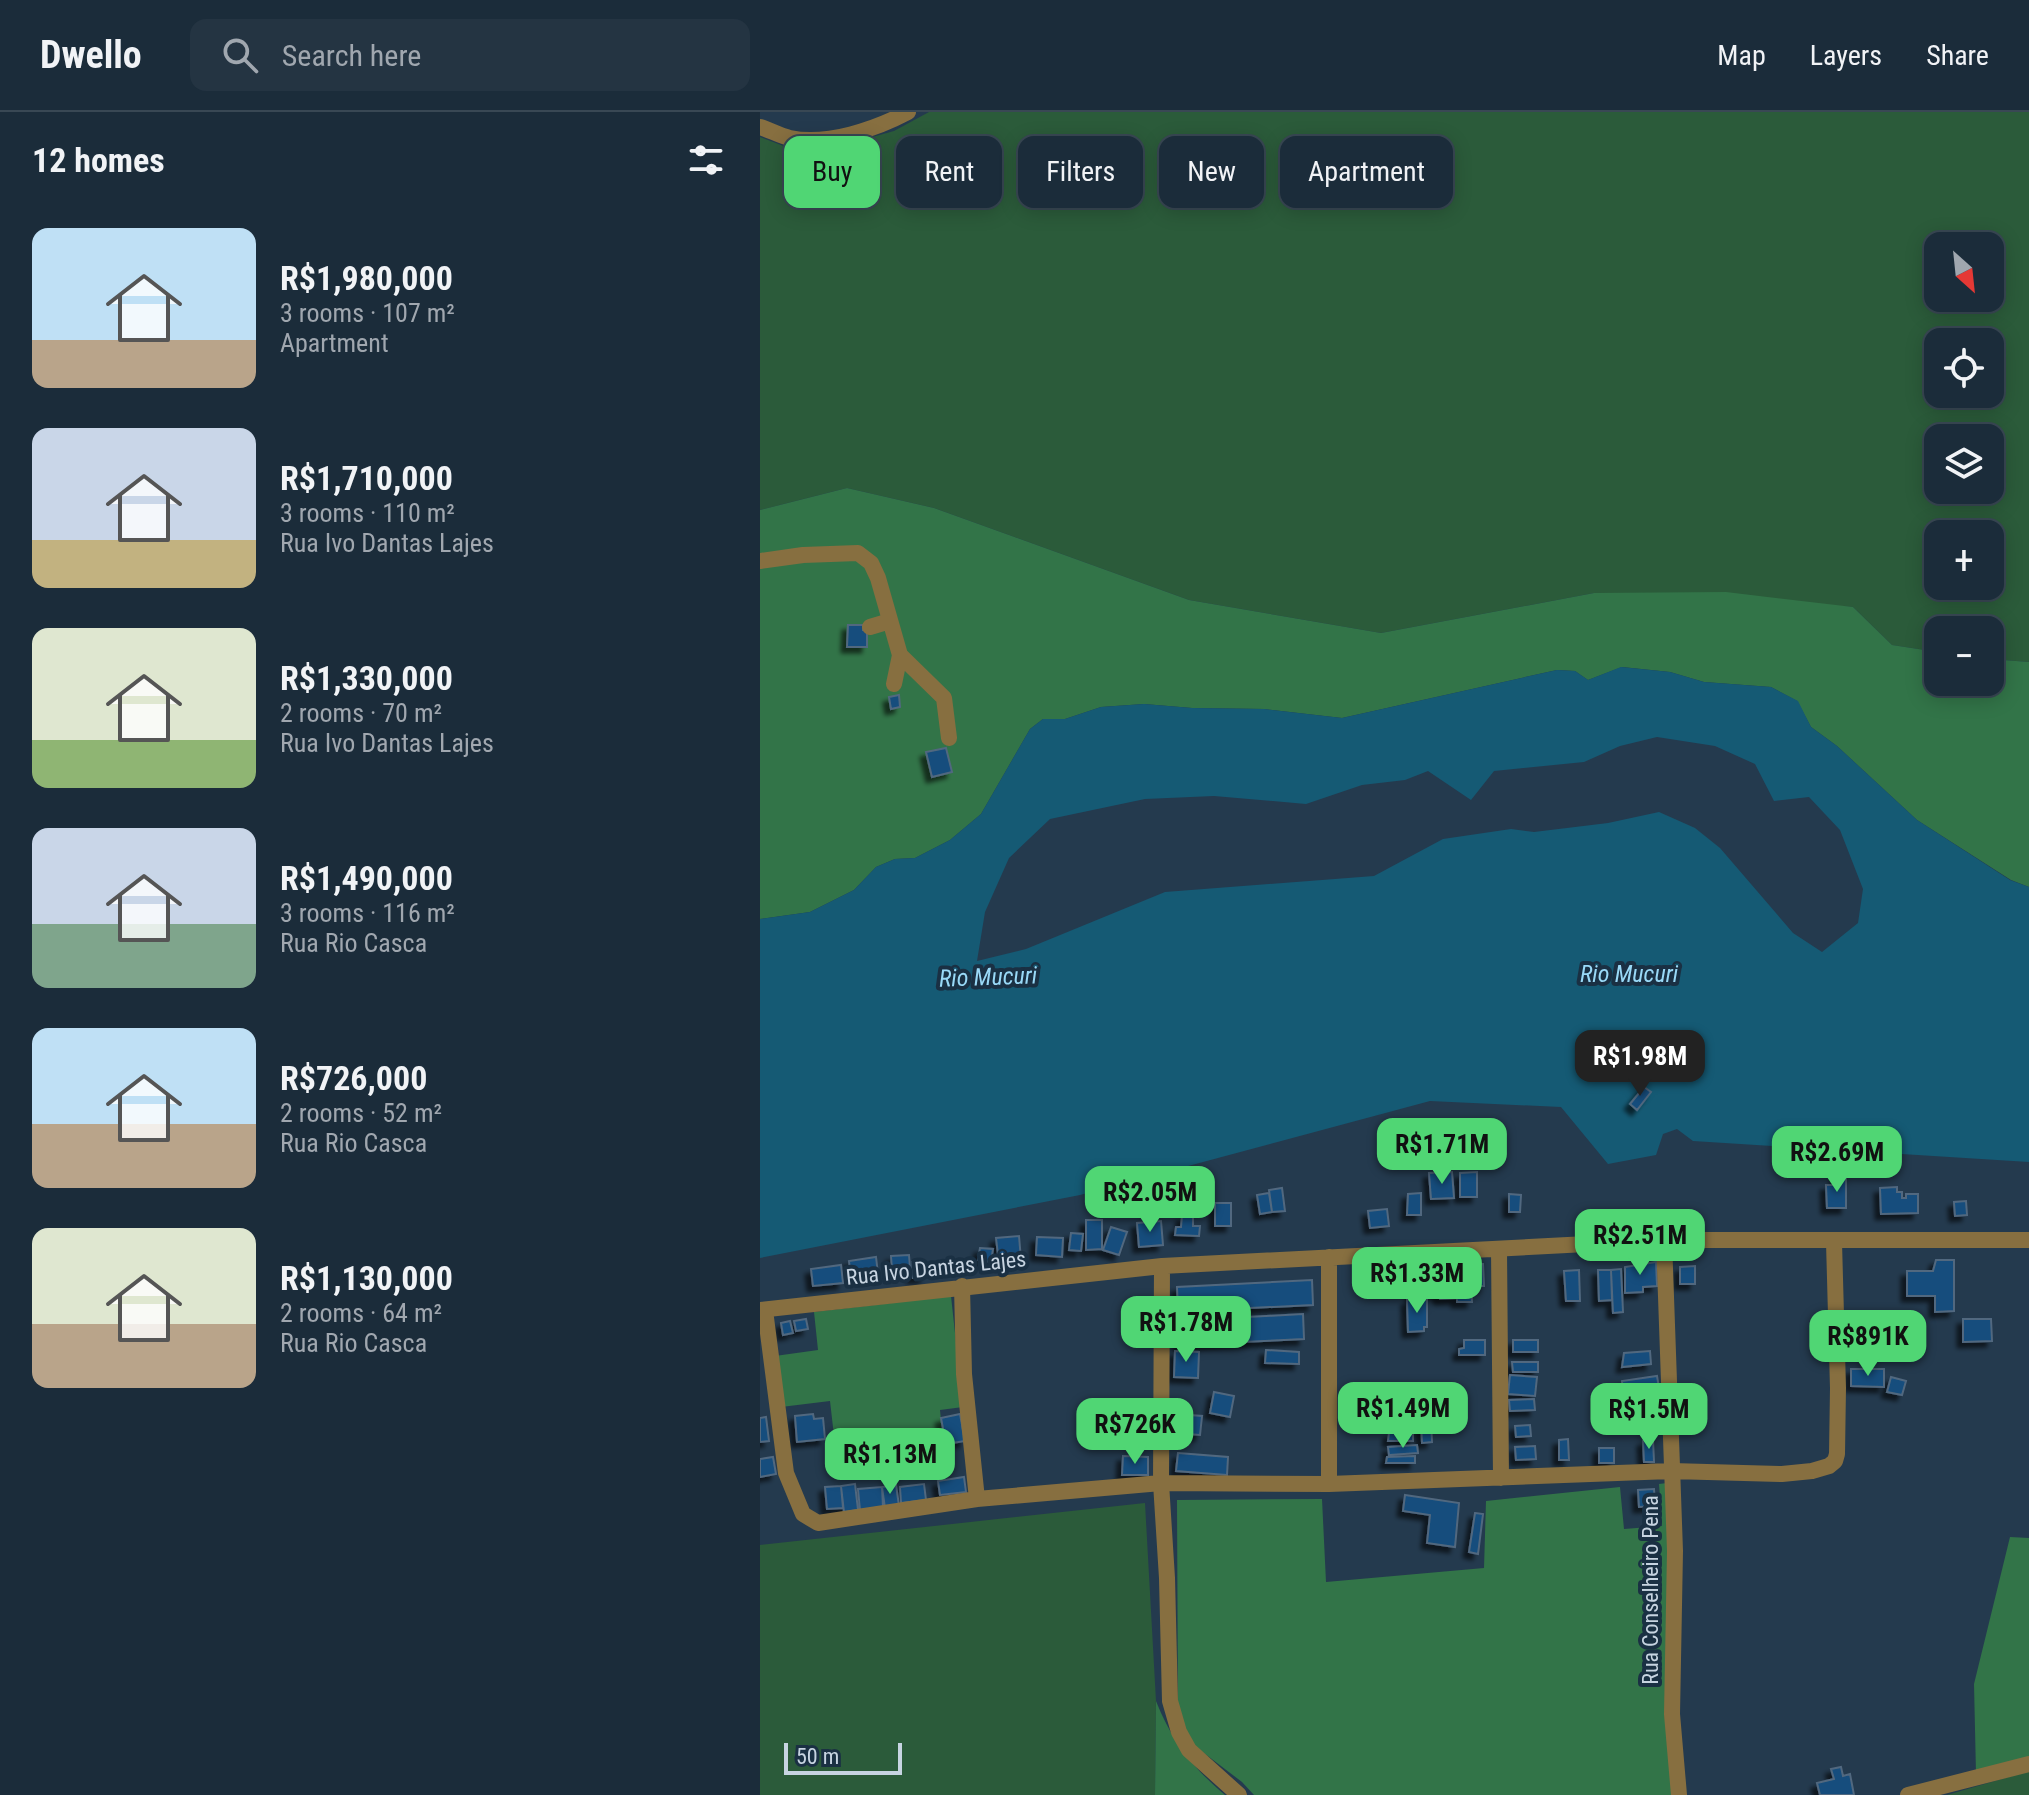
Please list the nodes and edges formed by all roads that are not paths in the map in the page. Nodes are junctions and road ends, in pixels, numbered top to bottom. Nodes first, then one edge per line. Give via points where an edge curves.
1 (908, 112) edge
2 (760, 127) edge
3 (760, 561) edge
4 (890, 621) junction
5 (870, 627) dead end
6 (900, 655) junction
7 (894, 684) dead end
8 (949, 738) dead end
9 (1664, 1240) junction
10 (2029, 1240) edge
11 (1834, 1242) junction
12 (1499, 1250) junction
13 (1329, 1257) junction
14 (1162, 1266) junction
15 (962, 1286) junction
16 (762, 1310) edge
17 (1671, 1471) junction
18 (1501, 1478) junction
19 (1161, 1483) junction
20 (1329, 1484) junction
21 (977, 1499) junction
22 (2029, 1764) edge
23 (1239, 1795) edge
24 (1679, 1795) edge
25 (1908, 1795) edge

1 - 2 street via 881,126 832,138 792,138
3 - 4 street via 858,553 871,563
4 - 5 street
4 - 6 street
6 - 7 street
6 - 8 street via 944,698
9 - 11 street, Rua Ivo Dantas Lajes
9 - 12 street, Rua Ivo Dantas Lajes
9 - 17 street, Rua Conselheiro Pena
10 - 11 street, Rua Ivo Dantas Lajes
11 - 17 street via 1835,1461 1797,1473
12 - 13 street, Rua Ivo Dantas Lajes
12 - 18 street
13 - 14 street, Rua Ivo Dantas Lajes
13 - 20 street
14 - 15 street, Rua Ivo Dantas Lajes
14 - 19 street
15 - 16 street, Rua Ivo Dantas Lajes
15 - 21 street via 964,1374
16 - 21 street via 786,1473 803,1514 818,1523
17 - 18 street
17 - 24 street, Rua Conselheiro Pena via 1672,1714
18 - 20 street
19 - 20 street
19 - 21 street
19 - 23 street via 1170,1701 1189,1750
22 - 25 street

